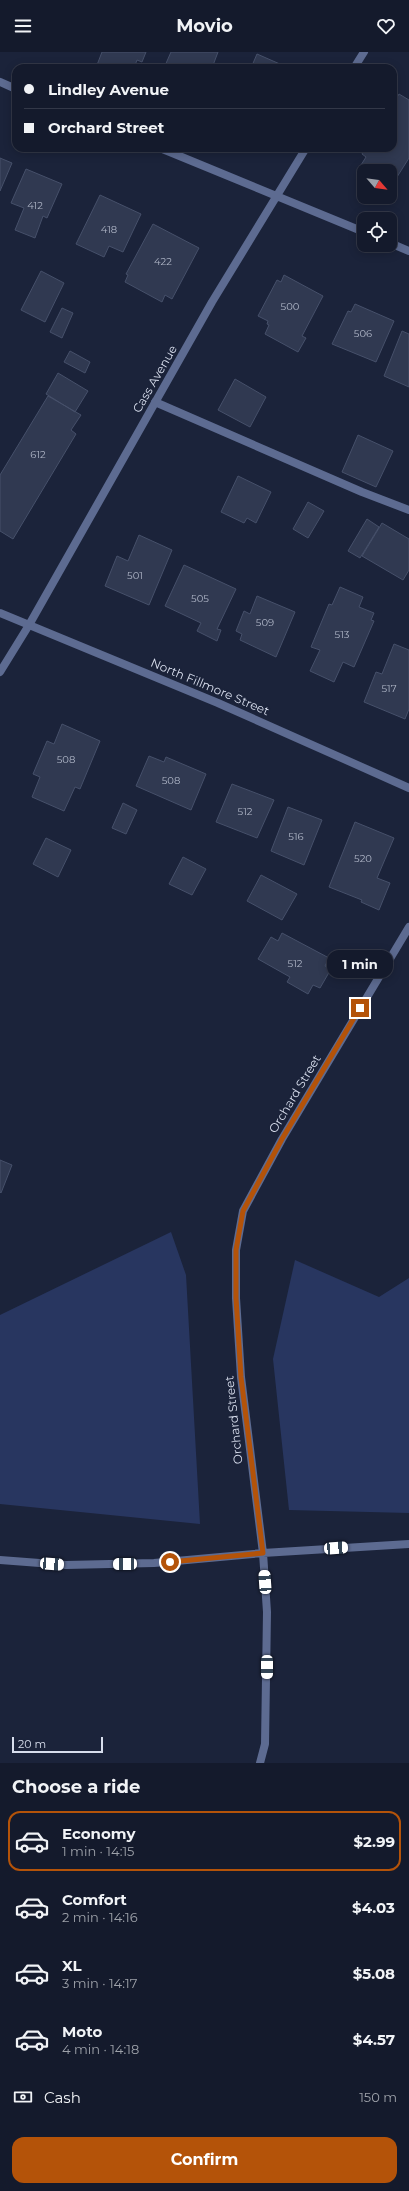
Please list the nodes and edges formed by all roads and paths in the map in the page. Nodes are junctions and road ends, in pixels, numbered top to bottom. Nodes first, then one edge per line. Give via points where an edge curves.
1 (364, 52) edge
2 (356, 64) edge
3 (0, 82) edge
4 (12, 87) edge
5 (170, 152) edge
6 (304, 152) edge
7 (276, 196) junction
8 (357, 229) edge
9 (397, 246) edge
10 (409, 251) edge
11 (155, 402) junction
12 (409, 510) edge
13 (0, 613) edge
14 (29, 625) junction
15 (0, 672) edge
16 (409, 788) edge
17 (409, 927) edge
18 (409, 1544) edge
19 (263, 1553) junction
20 (0, 1560) edge
21 (260, 1763) edge

1 - 2 street
3 - 4 street
5 - 7 street
6 - 7 street, Cass Avenue
7 - 8 street
7 - 11 street, Cass Avenue
9 - 10 street
11 - 12 street
11 - 14 street, Cass Avenue
13 - 14 street, North Fillmore Street
14 - 15 street, Cass Avenue
14 - 16 street, North Fillmore Street via 218,702
17 - 19 street, Orchard Street via 282,1139 243,1211 236,1250 236,1298 241,1377
18 - 19 street
19 - 20 street via 154,1563 66,1565
19 - 21 street, Orchard Street via 267,1612 266,1695 264,1744

